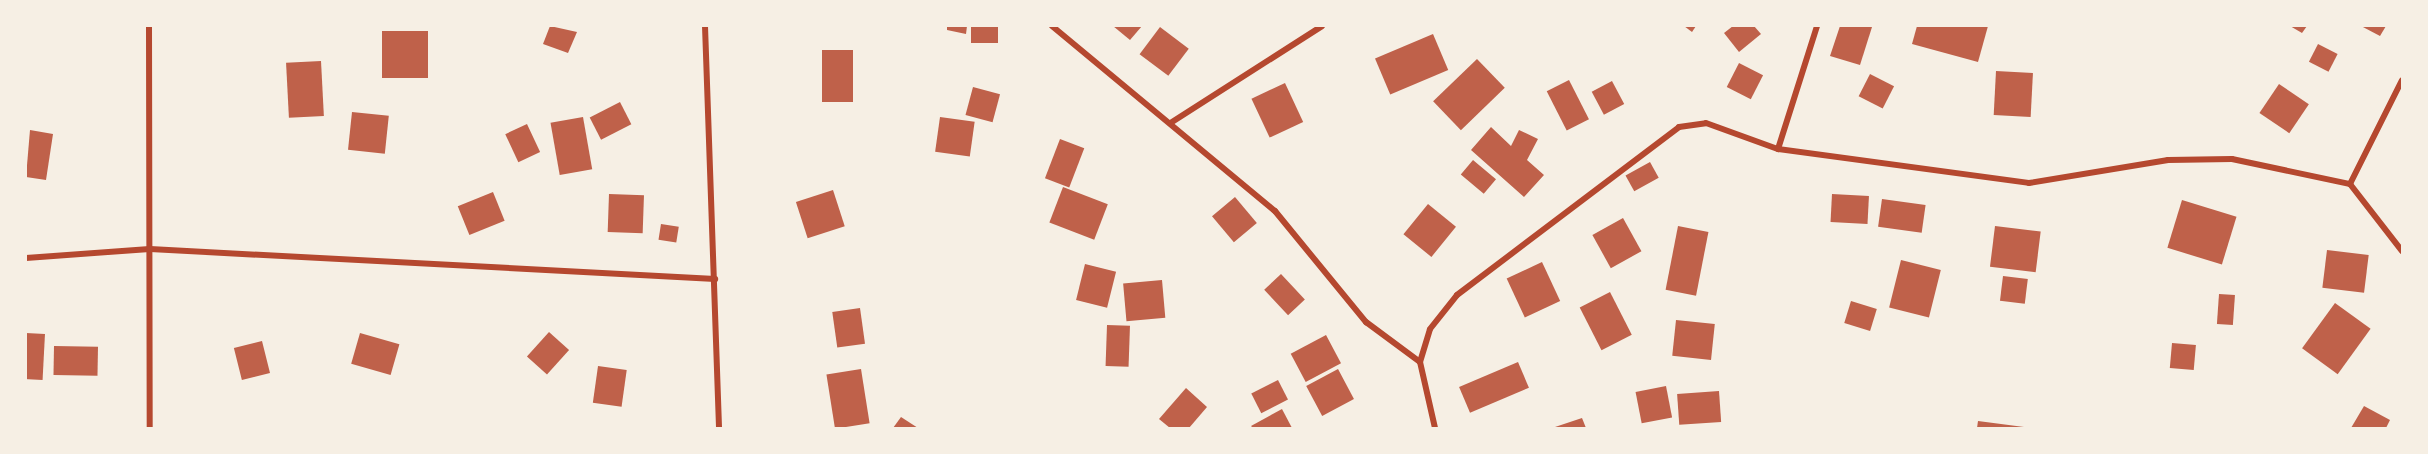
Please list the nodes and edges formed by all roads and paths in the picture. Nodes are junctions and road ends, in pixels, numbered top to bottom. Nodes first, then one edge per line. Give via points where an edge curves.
1 (149, 26) edge
2 (705, 26) edge
3 (1052, 26) edge
4 (1322, 26) edge
5 (1817, 26) edge
6 (2403, 80) edge
7 (1172, 122) junction
8 (1778, 149) junction
9 (2350, 184) junction
10 (150, 249) junction
11 (2403, 251) edge
12 (26, 258) edge
13 (715, 279) junction
14 (1420, 362) junction
15 (150, 429) edge
16 (719, 429) edge
17 (1435, 429) edge

1 - 10 street
2 - 13 street
3 - 7 street
4 - 7 street
5 - 8 street
6 - 9 street
7 - 14 street via 1275,211 1366,322
8 - 9 street via 2029,183 2169,160 2232,159
8 - 14 street via 1706,123 1679,127 1458,295 1430,329
9 - 11 street
10 - 12 street
10 - 13 street
10 - 15 street
13 - 16 street
14 - 17 street

